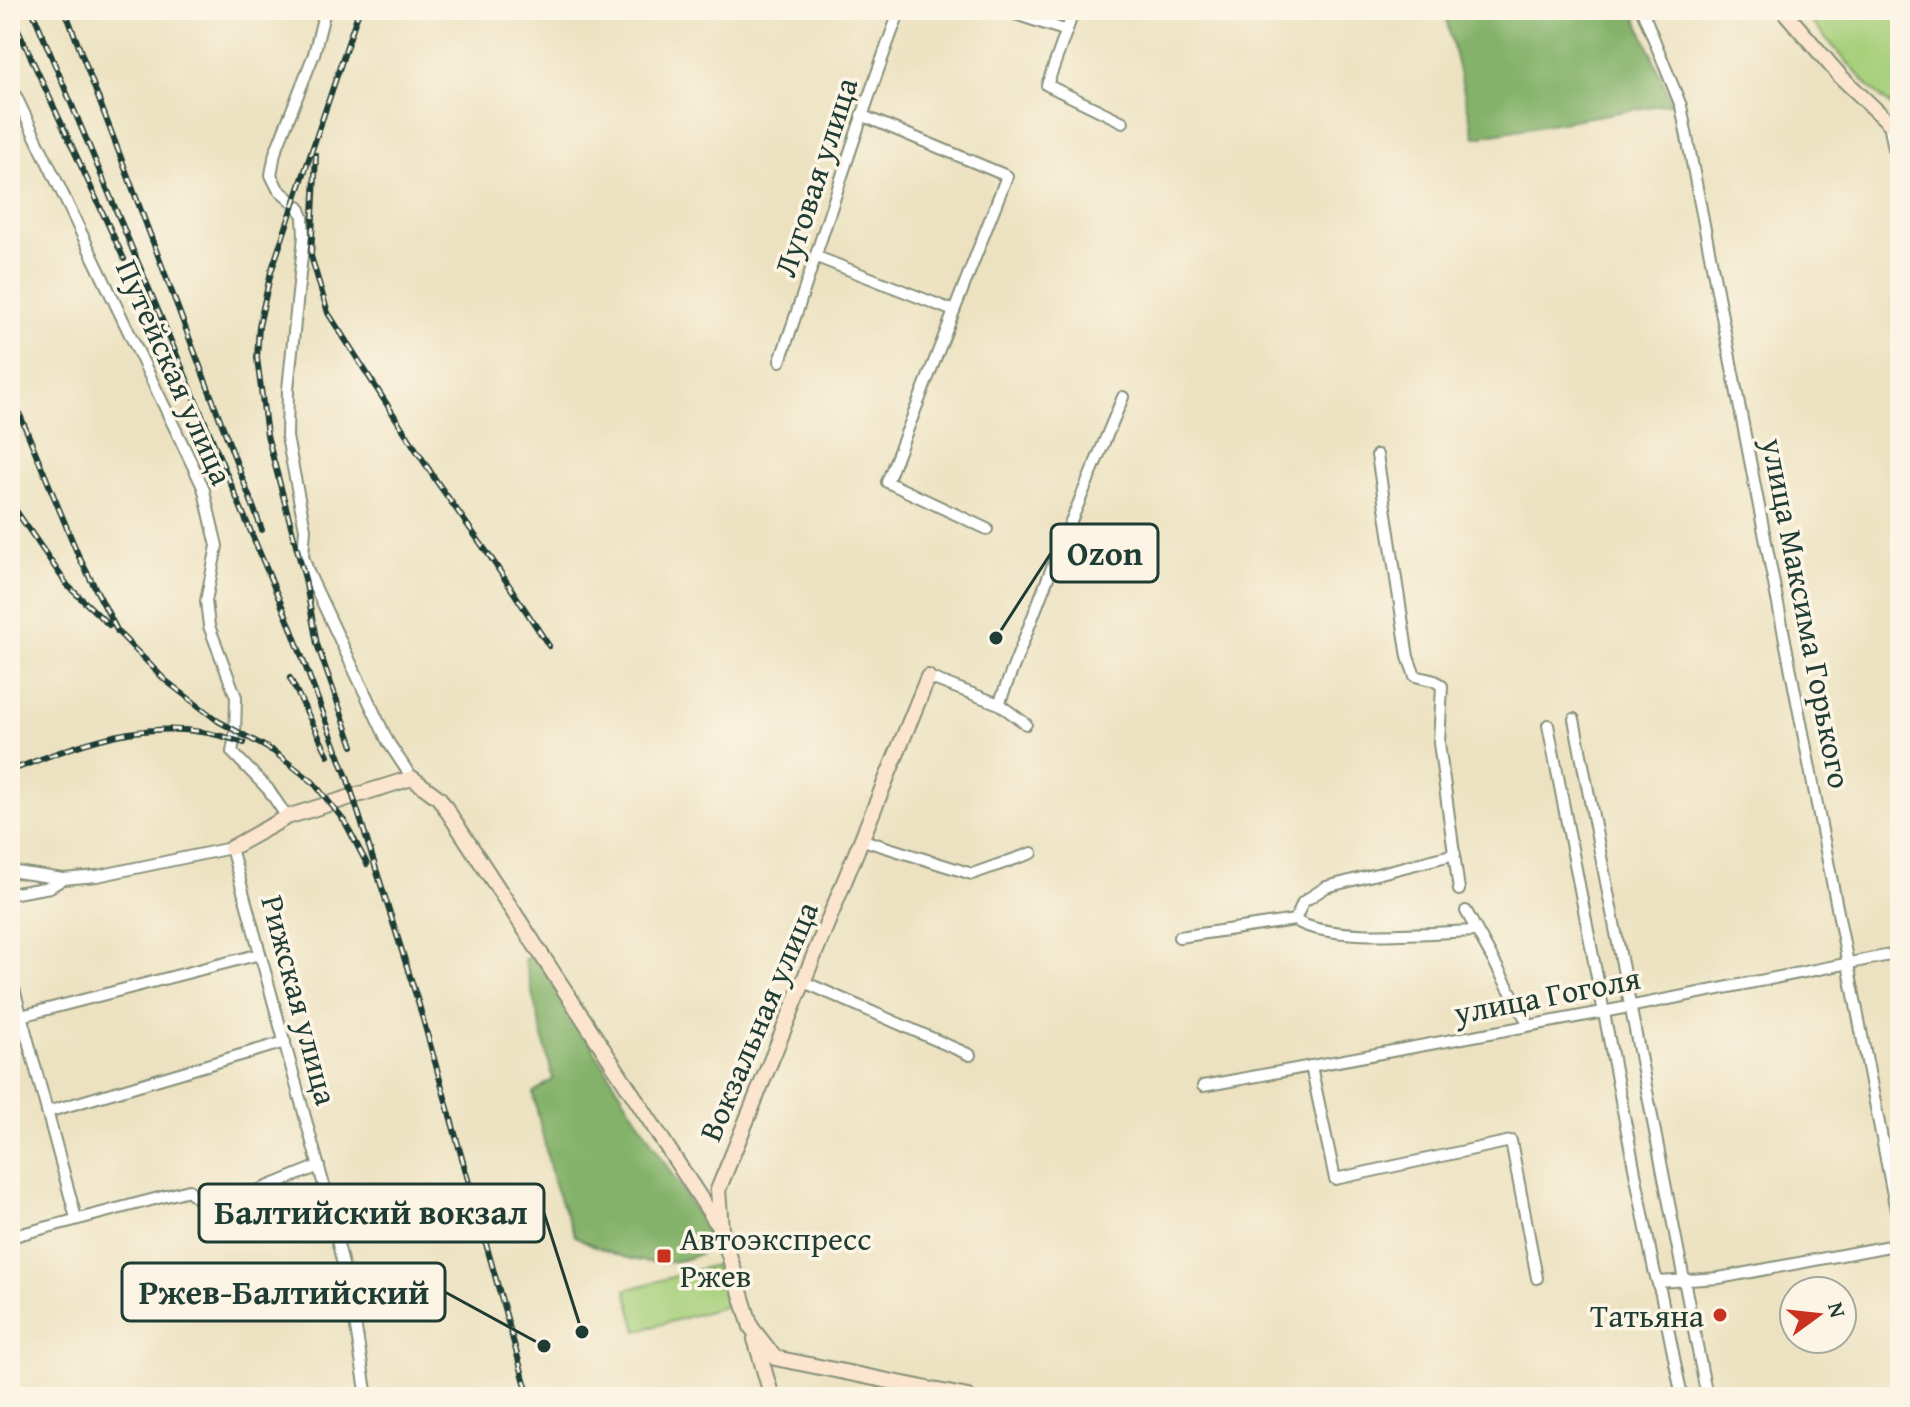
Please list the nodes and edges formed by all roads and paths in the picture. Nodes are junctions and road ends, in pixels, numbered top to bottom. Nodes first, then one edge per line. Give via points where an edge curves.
1 (325, 10) edge
2 (900, 10) edge
3 (1003, 10) edge
4 (1074, 10) edge
5 (1642, 10) edge
6 (1783, 10) edge
7 (1067, 31) junction
8 (10, 84) edge
9 (861, 115) junction
10 (1123, 122) dead end
11 (1894, 128) edge
12 (1900, 180) edge
13 (817, 257) junction
14 (954, 311) junction
15 (780, 361) dead end
16 (1123, 397) dead end
17 (1377, 455) dead end
18 (987, 529) dead end
19 (928, 677) joint
20 (999, 704) junction
21 (1574, 719) dead end
22 (1026, 724) dead end
23 (1548, 725) dead end
24 (412, 778) junction
25 (287, 817) junction
26 (863, 840) junction
27 (231, 848) junction
28 (1032, 853) dead end
29 (1455, 854) junction
30 (10, 871) edge
31 (63, 879) junction
32 (1459, 890) dead end
33 (10, 894) edge
34 (1466, 911) dead end
35 (1295, 920) junction
36 (1476, 931) junction
37 (1179, 937) dead end
38 (1900, 953) edge
39 (260, 954) junction
40 (1849, 963) junction
41 (10, 974) edge
42 (804, 982) junction
43 (1631, 1006) junction
44 (1603, 1012) junction
45 (21, 1016) junction
46 (1529, 1025) junction
47 (285, 1042) junction
48 (970, 1055) dead end
49 (1311, 1066) junction
50 (1203, 1086) dead end
51 (47, 1112) junction
52 (319, 1166) junction
53 (76, 1218) junction
54 (721, 1229) junction
55 (1900, 1231) edge
56 (10, 1237) edge
57 (1900, 1244) edge
58 (1537, 1278) dead end
59 (1685, 1279) junction
60 (1658, 1282) junction
61 (751, 1327) junction
62 (804, 1364) junction
63 (767, 1381) junction
64 (367, 1397) edge
65 (772, 1397) edge
66 (968, 1397) edge
67 (1682, 1397) edge
68 (1707, 1397) edge

1 - 24 street via 271,175 303,217 287,437 309,574 388,742
2 - 9 street, Луговая улица
3 - 7 street
4 - 7 street
5 - 40 street, улица Максима Горького via 1681,106
6 - 11 street
7 - 10 street via 1047,85
8 - 25 street, Путейская улица via 203,487 217,546 206,601 209,626 236,697 232,752
9 - 13 street, Луговая улица
9 - 14 street via 1007,176
11 - 12 street
13 - 14 street
13 - 15 street, Луговая улица
14 - 18 street via 887,482
16 - 20 street
17 - 29 street via 1408,657 1415,676 1442,686 1439,743
19 - 20 street
19 - 26 street, Вокзальная улица
20 - 22 street
21 - 43 street
23 - 44 street
24 - 25 street
24 - 54 street via 439,798
25 - 27 street
26 - 28 street via 972,874
26 - 42 street, Вокзальная улица
27 - 31 street
27 - 39 street, Рижская улица
29 - 32 street
29 - 35 street via 1326,887 1303,902
30 - 31 street
31 - 33 street via 50,887
34 - 36 street
35 - 36 street via 1305,927 1355,934
35 - 37 street
36 - 46 street
38 - 40 street, улица Гоголя
39 - 45 street
39 - 47 street, Рижская улица
40 - 43 street, улица Гоголя
40 - 55 street, улица Максима Горького
41 - 45 street
42 - 48 street
42 - 54 street, Вокзальная улица via 718,1190
43 - 44 street, улица Гоголя
43 - 59 street
44 - 46 street, улица Гоголя
44 - 60 street
45 - 51 street
46 - 49 street, улица Гоголя
47 - 51 street
47 - 52 street, Рижская улица
49 - 50 street, улица Гоголя
49 - 58 street via 1335,1179 1511,1141
51 - 53 street
52 - 53 street via 237,1199 204,1206 189,1190
52 - 64 street, Рижская улица via 352,1303
53 - 56 street
54 - 61 street, Вокзальная улица
57 - 59 street via 1719,1278
59 - 60 street
59 - 68 street
60 - 67 street
61 - 62 street, Вокзальная улица via 775,1358
61 - 63 street
62 - 63 street via 775,1365
62 - 66 street, Вокзальная улица
63 - 65 street

